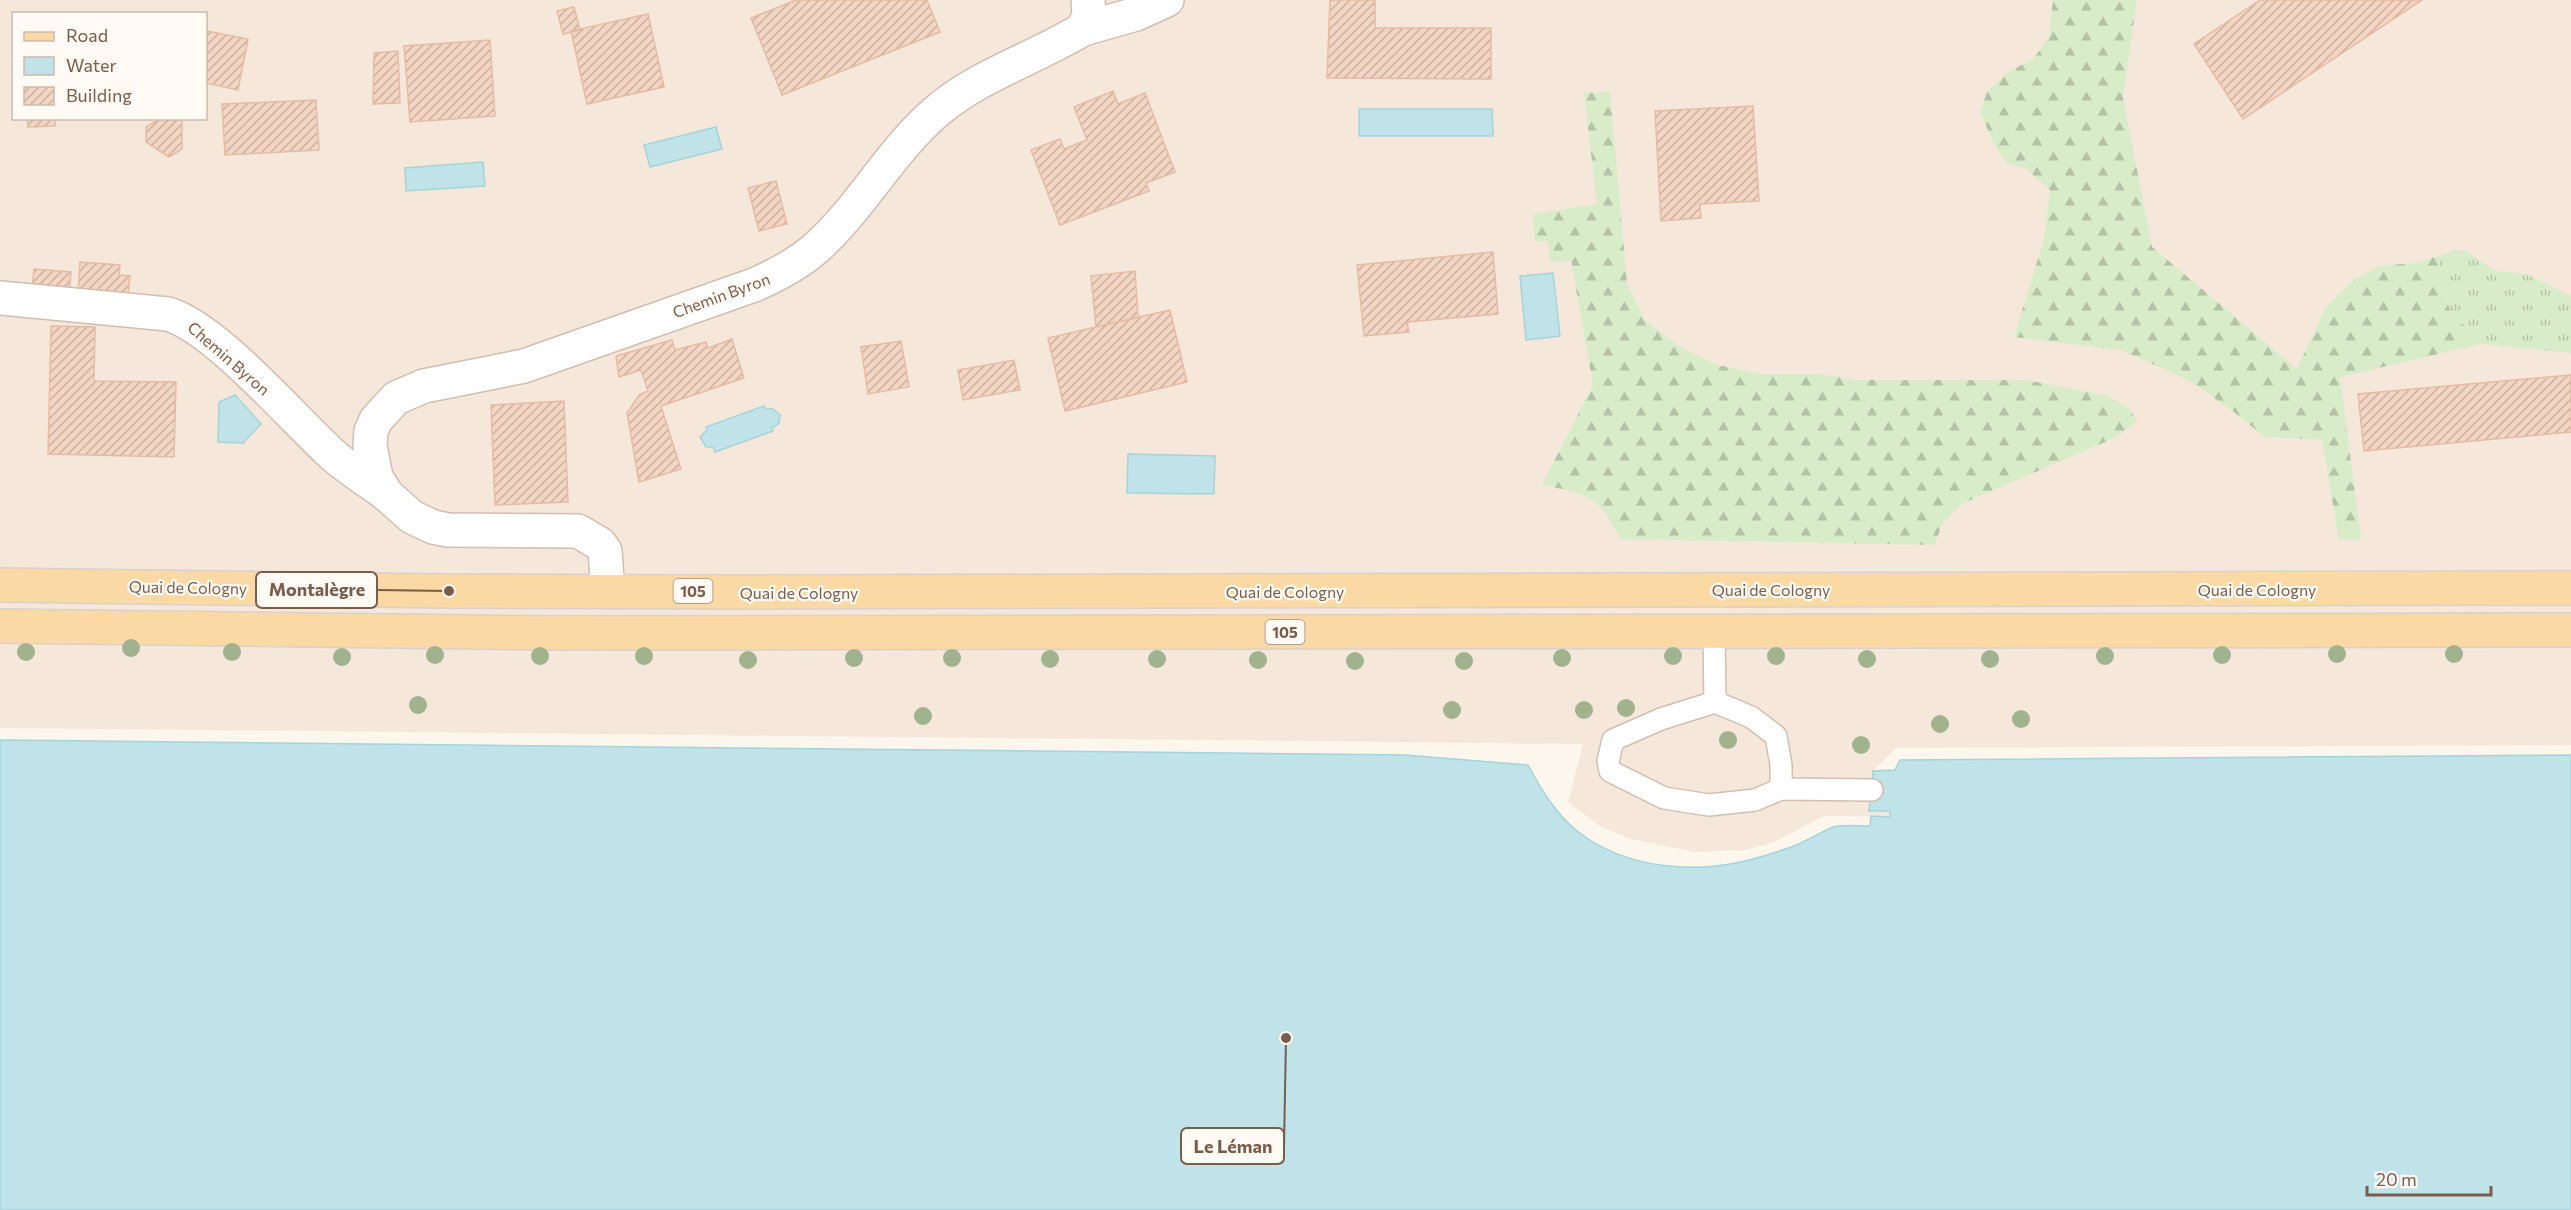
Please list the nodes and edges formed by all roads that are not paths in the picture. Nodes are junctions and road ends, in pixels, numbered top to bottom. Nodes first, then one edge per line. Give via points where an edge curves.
1 (1167, 0) edge
2 (1085, 14) edge
3 (0, 298) edge
4 (387, 495) junction
5 (0, 585) edge
6 (2571, 588) edge
7 (608, 591) junction
8 (0, 626) edge
9 (2571, 630) edge
10 (1714, 632) junction
11 (632, 633) junction
12 (1715, 702) junction
13 (1781, 789) junction
14 (1872, 790) dead end

1 - 2 street, Chemin Byron via 1136,14
2 - 4 street, Chemin Byron via 937,111 915,132 849,215 817,247 784,271 524,366 424,386 396,398 376,420 371,432 376,477
3 - 4 street, Chemin Byron via 182,318 235,360 336,458
4 - 7 street, Chemin Byron via 412,517 448,530 578,531 600,544 605,552
5 - 7 main road, Quai de Cologny / 105
6 - 7 main road, Quai de Cologny / 105
7 - 11 main road via 611,614
8 - 11 main road, 105
9 - 10 main road, 105
10 - 11 main road, 105
10 - 12 lane
12 - 13 lane via 1751,717 1776,736
12 - 13 lane via 1613,740 1610,771 1664,798 1709,805 1755,800
13 - 14 lane

